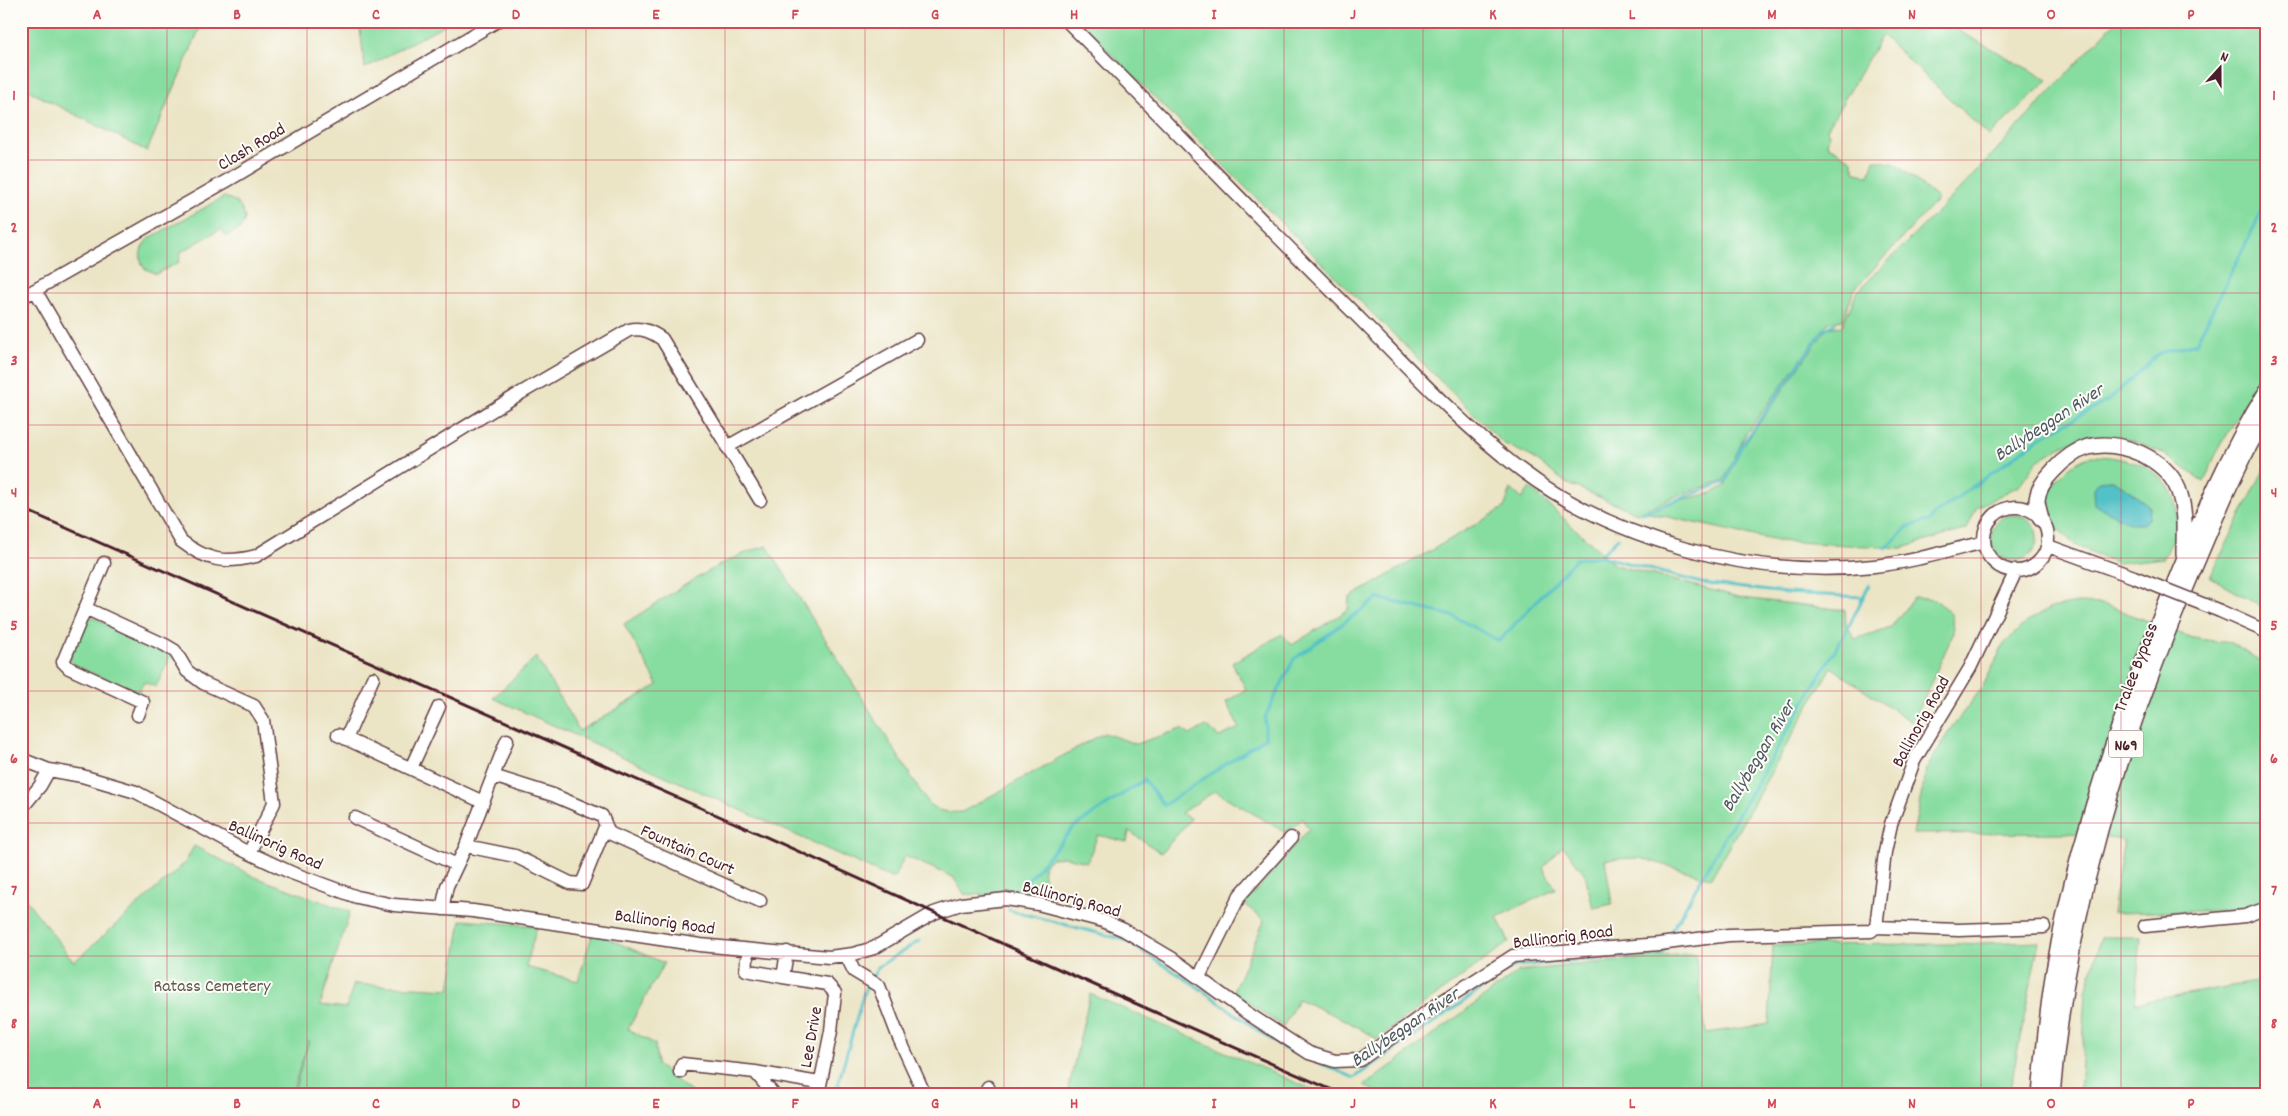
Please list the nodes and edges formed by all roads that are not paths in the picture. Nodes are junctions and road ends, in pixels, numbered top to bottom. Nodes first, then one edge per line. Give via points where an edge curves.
1 (497, 21) edge
2 (1067, 21) edge
3 (35, 290) junction
4 (21, 298) edge
5 (917, 340) dead end
6 (2267, 392) edge
7 (2267, 414) edge
8 (727, 447) junction
9 (760, 500) dead end
10 (2041, 519) junction
11 (1984, 542) junction
12 (2048, 546) junction
13 (2184, 560) junction
14 (104, 563) dead end
15 (2016, 571) junction
16 (85, 608) junction
17 (2267, 632) edge
18 (373, 678) dead end
19 (439, 707) dead end
20 (138, 715) dead end
21 (506, 740) dead end
22 (21, 759) edge
23 (410, 768) junction
24 (49, 770) junction
25 (492, 776) junction
26 (483, 802) junction
27 (21, 809) edge
28 (356, 818) dead end
29 (605, 826) junction
30 (1291, 838) dead end
31 (466, 846) junction
32 (249, 853) junction
33 (457, 865) junction
34 (760, 901) dead end
35 (442, 908) junction
36 (2267, 908) edge
37 (2145, 926) dead end
38 (1876, 927) junction
39 (2044, 927) dead end
40 (787, 952) junction
41 (846, 955) junction
42 (747, 959) dead end
43 (783, 976) junction
44 (1199, 977) junction
45 (680, 1072) dead end
46 (755, 1072) junction
47 (819, 1089) edge
48 (774, 1095) edge
49 (925, 1095) edge
50 (2040, 1095) edge
51 (2052, 1095) edge

1 - 3 street, Clash Road
2 - 11 street via 1447,406 1493,448 1550,489 1624,528 1733,561 1765,566 1873,567
3 - 4 street, Clash Road
3 - 8 street via 180,541 197,554 216,559 237,561 256,556 514,396 636,328 662,339
5 - 8 street
6 - 13 main road, N69 via 2216,483
7 - 51 main road, Tralee Bypass / N69 via 2228,488 2158,656 2116,772 2082,896 2067,972
8 - 9 street
10 - 11 street via 2024,508 2004,509 1989,522
10 - 12 street via 2046,527
10 - 13 main road via 2037,500 2044,481 2072,454 2088,447 2110,445 2134,451 2152,460 2178,489 2183,512
11 - 15 street via 1991,559
12 - 15 street via 2040,561
12 - 17 street, bridge via 2134,577
13 - 50 main road, Tralee Bypass / N69 via 2107,760 2081,850 2054,971
14 - 16 street
15 - 38 street, Ballinorig Road via 1970,668 1914,761 1891,824
16 - 20 street via 62,662 143,702
16 - 32 street via 175,651 188,671 212,688 254,706 263,720 274,803
18 - 23 street via 342,737
19 - 23 street
21 - 25 street
22 - 24 street, Ballinorig Road
23 - 26 street
24 - 27 street
24 - 32 street, Ballinorig Road via 136,792
25 - 26 street
25 - 29 street, Fountain Court via 553,795 602,816
26 - 31 street
28 - 33 street
29 - 31 street via 582,884 570,882 515,856
29 - 34 street, Fountain Court via 609,833
30 - 44 street via 1240,895
31 - 33 street
32 - 35 street, Ballinorig Road via 357,897 394,905
33 - 35 street via 447,886
35 - 40 street, Ballinorig Road via 700,945
36 - 37 street via 2245,916
38 - 39 street, Ballinorig Road via 1959,930
38 - 44 street, Ballinorig Road via 1870,931 1730,935 1513,956 1360,1060 1336,1061 1309,1053
40 - 41 street, Ballinorig Road via 829,957
40 - 43 street
41 - 44 street, Ballinorig Road via 874,948 934,913 961,904 1006,899 1038,904 1124,930
41 - 49 street via 854,971 879,986
42 - 43 street, Lee Drive via 746,970
43 - 47 street, Lee Drive via 827,984 835,993
45 - 46 street, Lee Drive via 682,1064
46 - 47 street, Lee Drive
46 - 48 street

